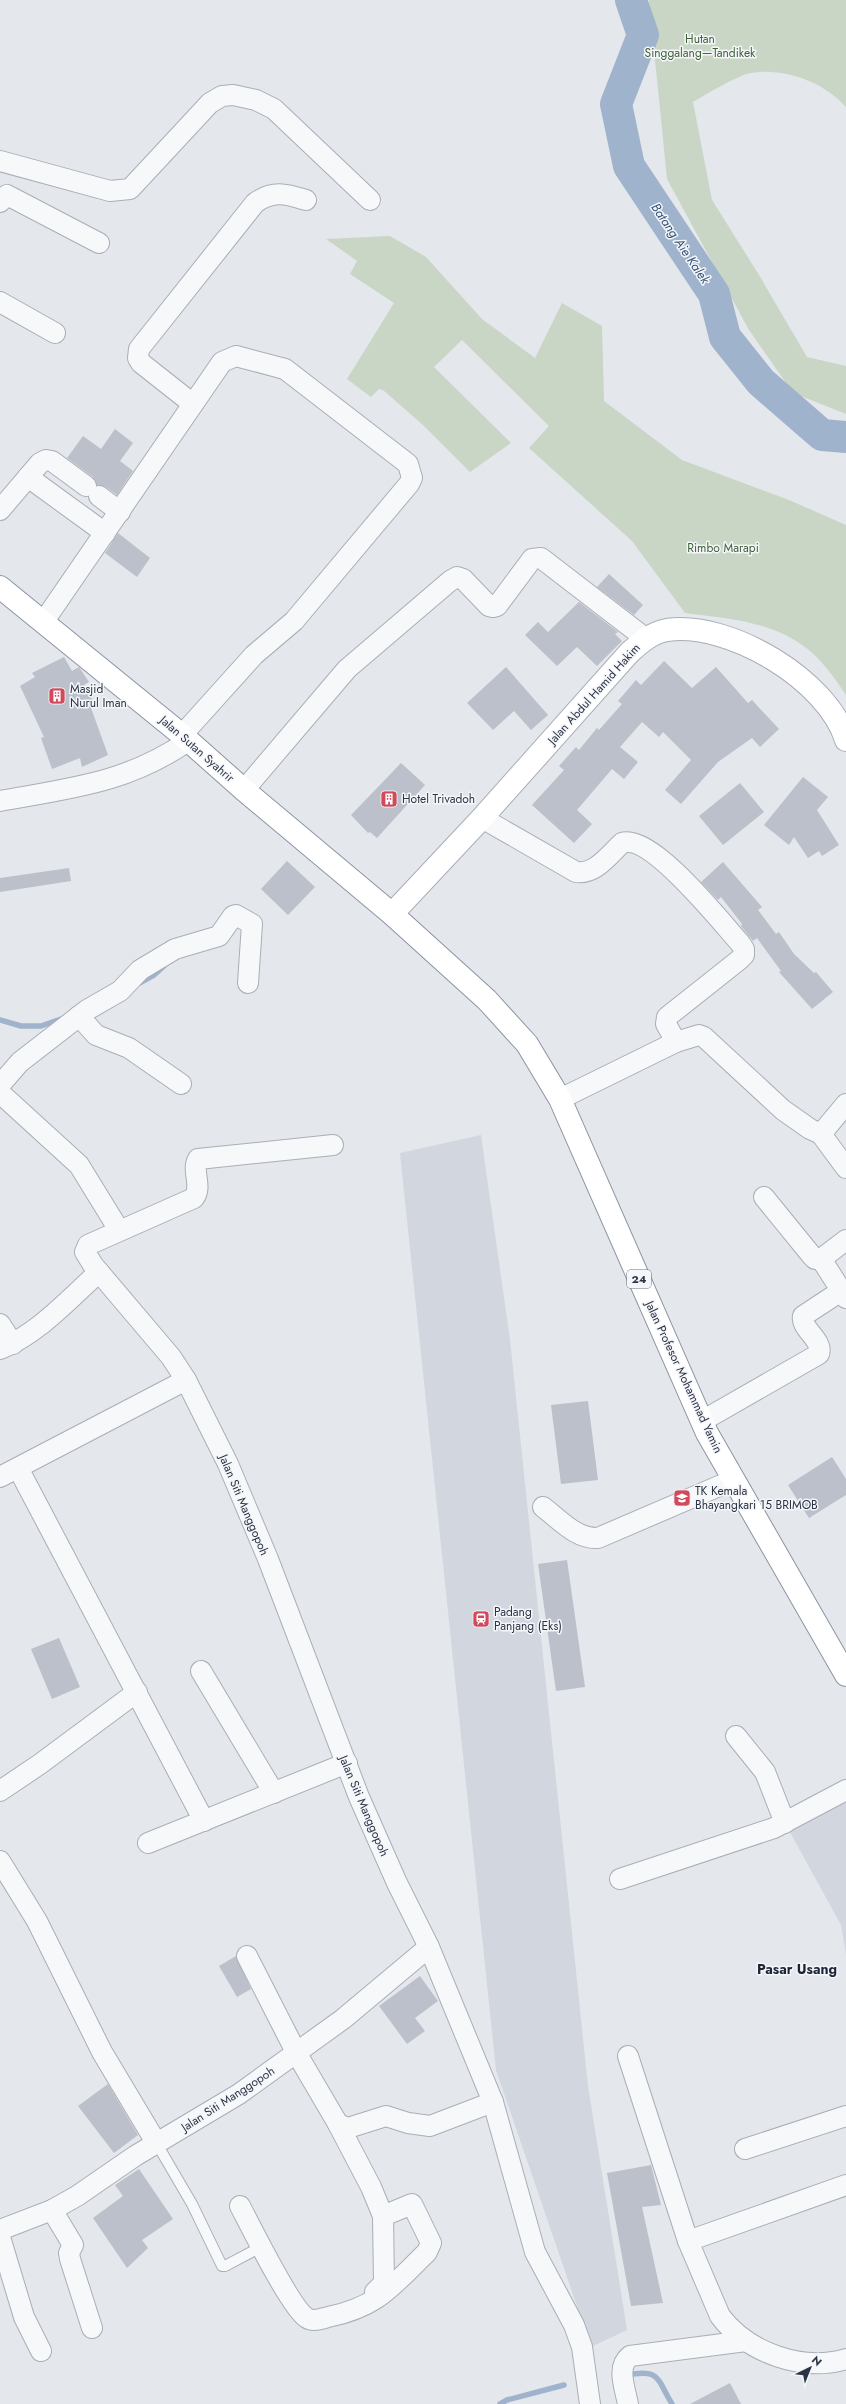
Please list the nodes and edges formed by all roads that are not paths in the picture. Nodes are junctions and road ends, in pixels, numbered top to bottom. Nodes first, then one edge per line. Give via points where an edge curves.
1 (0, 160) edge
2 (306, 200) dead end
3 (370, 200) dead end
4 (0, 202) edge
5 (99, 242) dead end
6 (0, 302) edge
7 (55, 334) dead end
8 (193, 404) junction
9 (28, 477) junction
10 (0, 510) edge
11 (120, 512) junction
12 (106, 533) junction
13 (0, 587) edge
14 (44, 621) junction
15 (645, 638) junction
16 (185, 738) junction
17 (846, 740) edge
18 (244, 790) junction
19 (0, 801) edge
20 (482, 818) junction
21 (392, 914) junction
22 (248, 983) dead end
23 (79, 1016) junction
24 (676, 1042) junction
25 (181, 1084) dead end
26 (0, 1085) edge
27 (0, 1093) edge
28 (560, 1099) junction
29 (846, 1104) edge
30 (821, 1134) junction
31 (333, 1144) dead end
32 (846, 1168) edge
33 (764, 1197) dead end
34 (118, 1230) junction
35 (846, 1240) edge
36 (821, 1259) junction
37 (99, 1272) junction
38 (844, 1295) edge
39 (0, 1324) edge
40 (6, 1346) edge
41 (186, 1380) junction
42 (702, 1421) junction
43 (18, 1468) junction
44 (0, 1477) edge
45 (733, 1480) junction
46 (543, 1507) dead end
47 (843, 1662) edge
48 (201, 1671) dead end
49 (137, 1692) junction
50 (736, 1736) dead end
51 (347, 1763) junction
52 (0, 1790) edge
53 (846, 1790) edge
54 (274, 1793) junction
55 (204, 1821) junction
56 (785, 1823) junction
57 (148, 1843) dead end
58 (0, 1861) edge
59 (620, 1879) dead end
60 (429, 1948) junction
61 (247, 1956) dead end
62 (297, 2054) junction
63 (628, 2056) dead end
64 (493, 2102) junction
65 (846, 2116) edge
66 (338, 2124) junction
67 (157, 2144) junction
68 (745, 2149) dead end
69 (846, 2185) edge
70 (240, 2206) dead end
71 (52, 2210) junction
72 (383, 2216) junction
73 (0, 2230) edge
74 (0, 2237) edge
75 (688, 2241) junction
76 (261, 2247) junction
77 (375, 2292) dead end
78 (92, 2328) dead end
79 (746, 2341) junction
80 (41, 2351) dead end
81 (846, 2359) edge
82 (590, 2404) edge
83 (628, 2404) edge

1 - 3 street via 110,191 130,188 210,103 222,96 233,96 256,100 284,116
2 - 8 street via 283,193 271,194 255,203 139,349 138,358 141,363
4 - 5 street via 7,195
6 - 7 street
8 - 11 street
8 - 16 street via 222,362 229,357 236,356 280,367 297,377 408,464 412,478 294,621 254,655
9 - 10 street
9 - 11 street via 40,463 52,461
9 - 12 street
11 - 12 street
12 - 14 street
13 - 14 main road, Jalan Sutan Syahrir
14 - 16 main road, Jalan Sutan Syahrir
15 - 17 main road, Jalan Abdul Hamid Hakim via 666,630 694,630 723,636 763,653 802,681 826,703 843,730
15 - 18 street via 537,556 532,559 497,606 489,606 463,579 457,577 450,580 347,669
15 - 20 main road, Jalan Abdul Hamid Hakim via 628,653
16 - 18 main road, Jalan Sutan Syahrir
16 - 19 street via 163,758 134,771 94,784
18 - 21 main road, Jalan Sutan Syahrir
20 - 21 main road, Jalan Abdul Hamid Hakim
20 - 24 street via 576,872 584,873 593,869 622,843 627,841 638,844 663,861 740,943 744,955 667,1017 666,1024
21 - 28 main road, Jalan Profesor Mohammad Yamin / 24 via 465,978 508,1021 545,1071
22 - 23 street via 252,924 236,915 219,936 175,949 161,956 136,973 120,992
23 - 25 street via 96,1035 129,1048
23 - 26 street via 20,1062
24 - 28 street
24 - 30 street via 694,1035 704,1037 783,1110 810,1130
27 - 34 street via 79,1165
28 - 42 main road, Jalan Profesor Mohammad Yamin / 24
29 - 30 street
30 - 32 street
31 - 34 street via 198,1159 198,1189 194,1198
33 - 36 street via 812,1256
34 - 37 street, Jalan Siti Manggopoh via 85,1248 84,1252
35 - 36 street
36 - 38 street
37 - 40 street via 34,1329
37 - 41 street, Jalan Siti Manggopoh via 139,1317
38 - 42 street via 803,1316 820,1347 819,1354
39 - 40 street
41 - 43 street
41 - 51 street, Jalan Siti Manggopoh via 228,1464 265,1552
42 - 45 main road, Jalan Profesor Mohammad Yamin / 24
43 - 44 street
43 - 49 street
45 - 46 street via 598,1538 579,1536
45 - 47 main road, Jalan Profesor Mohammad Yamin / 24
48 - 54 street
49 - 52 street via 40,1764
49 - 55 street
50 - 56 street via 765,1772
51 - 54 street
51 - 60 street, Jalan Siti Manggopoh via 397,1883
53 - 56 street
54 - 55 street
55 - 57 street
56 - 59 street via 759,1834
58 - 67 street via 37,1921 102,2052
60 - 62 street, Jalan Siti Manggopoh
60 - 64 street
61 - 62 street
62 - 66 street
62 - 67 street, Jalan Siti Manggopoh via 239,2094
63 - 75 street
64 - 66 street via 430,2126 386,2116 348,2128
64 - 82 street via 535,2252 574,2325 582,2347
65 - 68 street
66 - 72 street
67 - 71 street, Jalan Siti Manggopoh
67 - 76 lane via 192,2204 222,2266
69 - 75 street
70 - 76 street
71 - 73 street, Jalan Siti Manggopoh
71 - 78 street via 73,2245 69,2253 70,2259
72 - 76 street via 412,2204 429,2237 430,2248 380,2298 339,2315 314,2320 302,2314
72 - 77 street via 384,2283
74 - 80 street via 24,2317
75 - 79 street via 720,2316 728,2327
79 - 81 street via 767,2353 789,2359 812,2362
79 - 83 street via 630,2356 623,2361 622,2368

